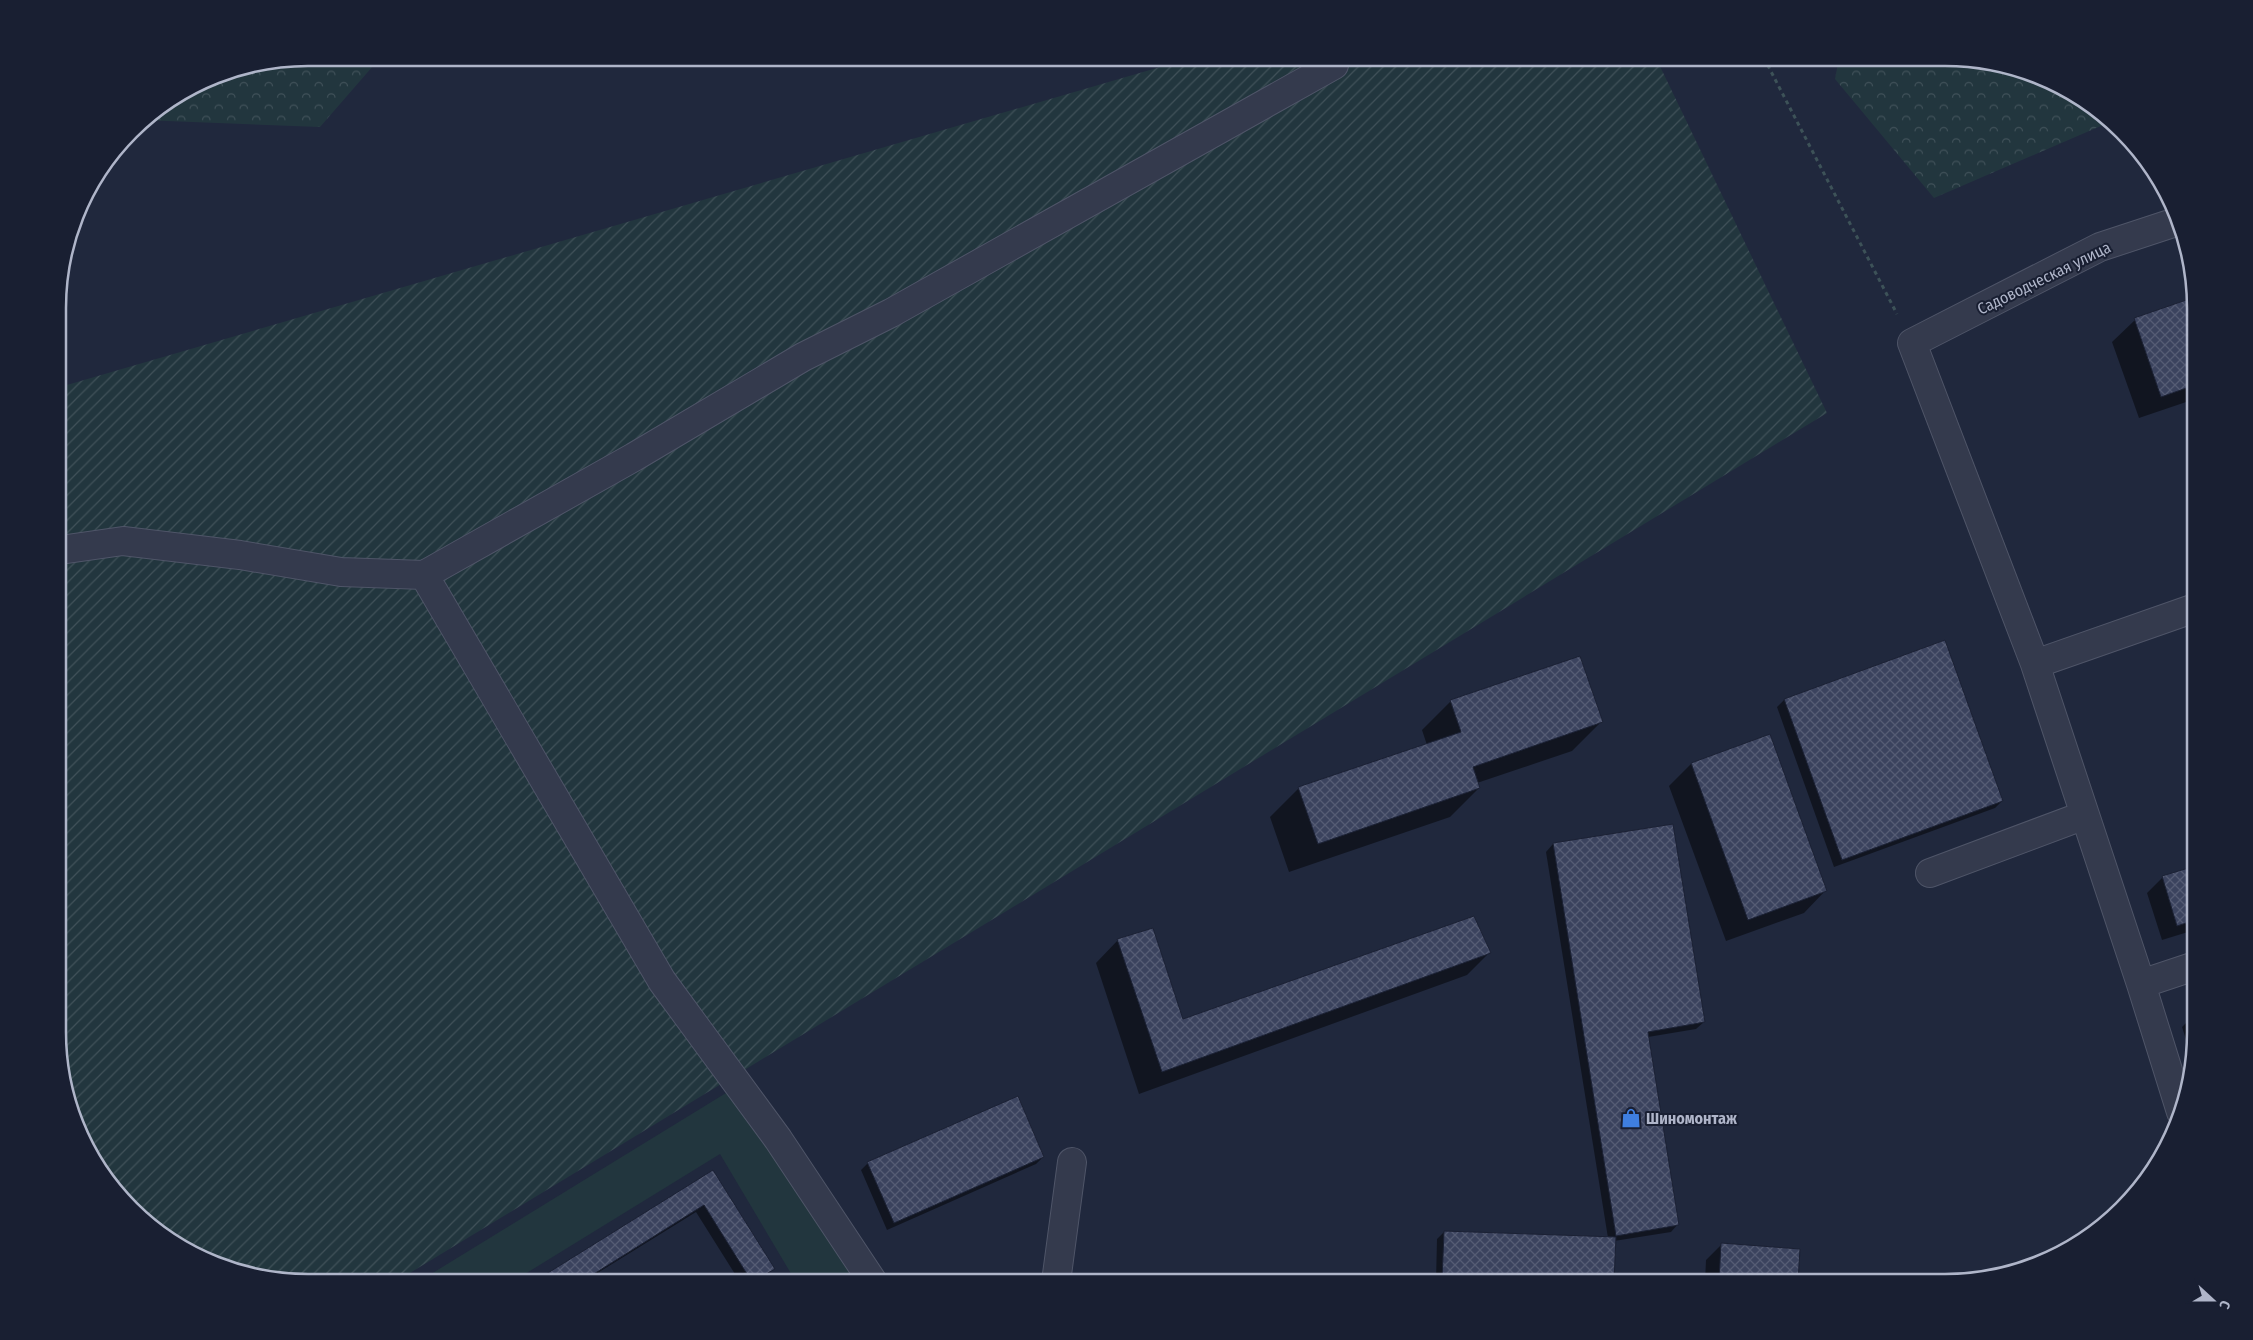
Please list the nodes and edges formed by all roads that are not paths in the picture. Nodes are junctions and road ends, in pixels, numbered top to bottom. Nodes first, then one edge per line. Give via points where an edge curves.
1 (1332, 66) edge
2 (2171, 224) edge
3 (66, 549) edge
4 (424, 575) junction
5 (2187, 611) edge
6 (2035, 664) junction
7 (2085, 816) junction
8 (1930, 873) dead end
9 (2187, 969) edge
10 (2142, 984) junction
11 (2177, 1100) edge
12 (1072, 1162) dead end
13 (868, 1274) edge
14 (1057, 1274) edge

1 - 4 street via 891,313 803,357
2 - 6 street, Садоводческая улица via 2100,247 1912,343
3 - 4 street via 123,541 240,555 341,572
4 - 13 street via 662,981 778,1140
5 - 6 street
6 - 7 street
7 - 8 street
7 - 10 street
9 - 10 street
10 - 11 street
12 - 14 street

